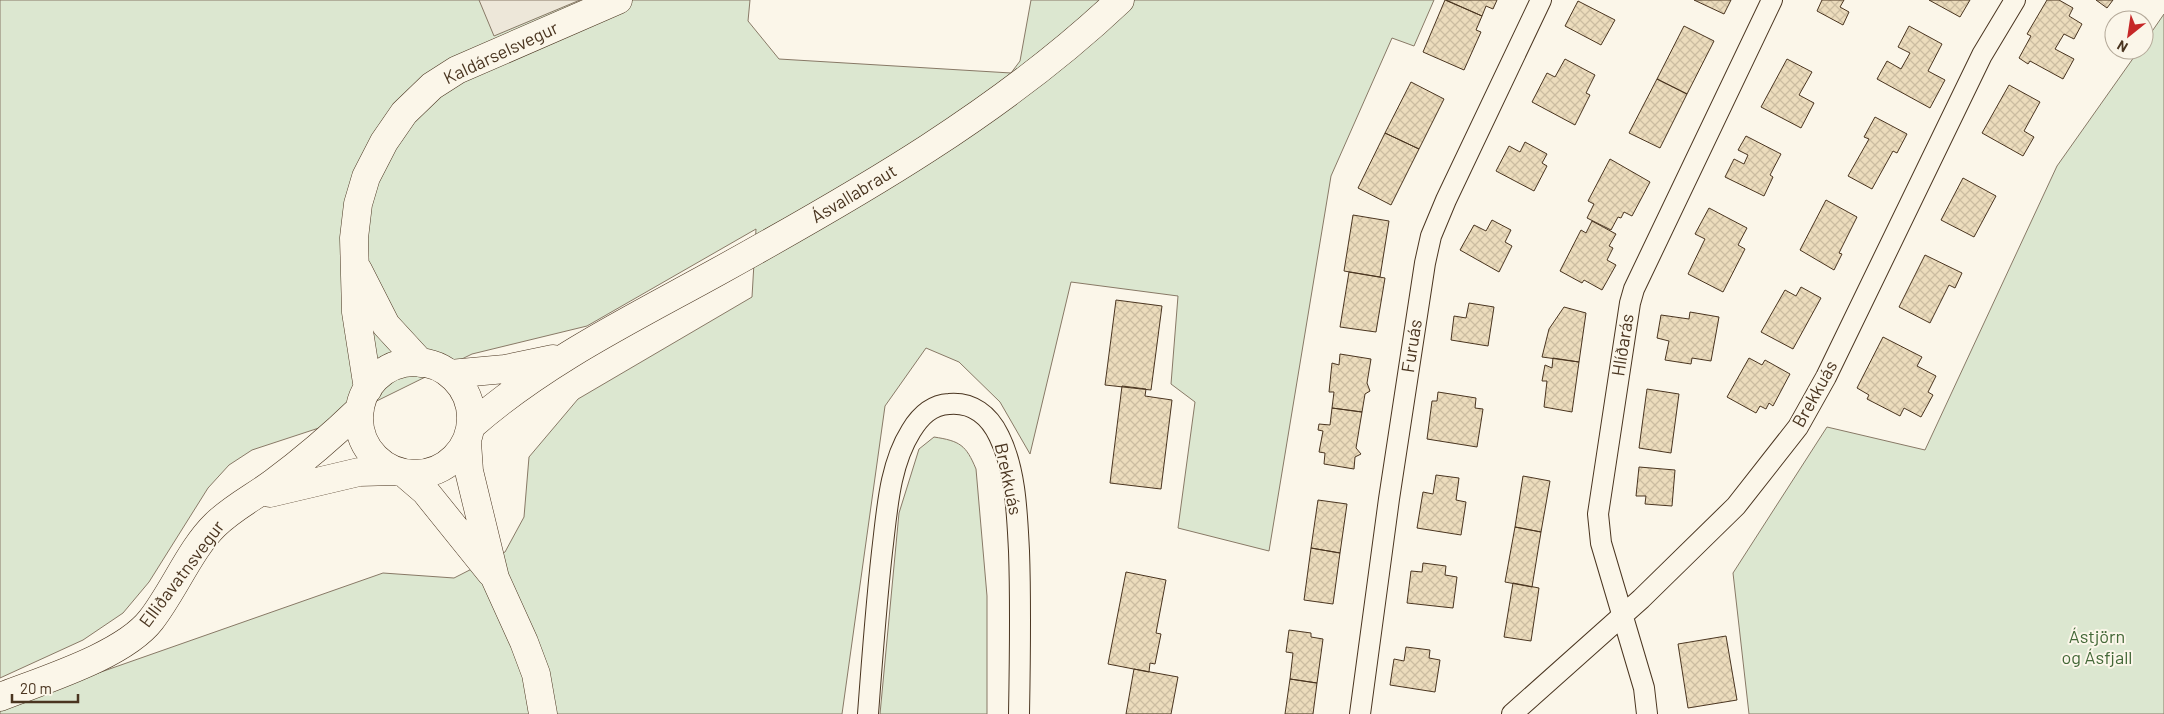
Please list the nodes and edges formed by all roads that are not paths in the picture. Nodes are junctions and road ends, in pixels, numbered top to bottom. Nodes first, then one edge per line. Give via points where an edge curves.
1 (618, 0) edge
2 (1120, 0) edge
3 (1541, 0) edge
4 (1772, 0) edge
5 (2015, 0) edge
6 (356, 264) junction
7 (566, 356) junction
8 (421, 362) junction
9 (450, 374) junction
10 (364, 399) junction
11 (469, 434) junction
12 (400, 472) junction
13 (254, 497) junction
14 (495, 578) junction
15 (1623, 616) junction
16 (0, 697) edge
17 (542, 714) edge
18 (868, 714) edge
19 (1019, 714) edge
20 (1360, 714) edge
21 (1512, 714) edge
22 (1647, 714) edge

1 - 6 main road, Kaldárselsvegur via 457,70 432,86 404,113 366,176 358,204 354,238
2 - 7 main road, Ásvallabraut via 1016,87 902,165
3 - 20 street, Furuás via 1431,236 1389,499
4 - 15 street, Hlíðarás via 1630,303 1598,514 1601,543
5 - 15 street, Brekkuás via 1982,55 1826,377 1798,427 1736,506
6 - 8 main road, Kaldárselsvegur via 386,324
6 - 10 main road, Kaldárselsvegur via 356,312
7 - 9 main road, Ásvallabraut via 505,369
7 - 11 main road, Ásvallabraut via 503,398
8 - 9 main road
8 - 10 main road via 398,364 385,371
9 - 11 main road via 466,393 471,409
10 - 12 main road via 359,424 363,439 382,464
10 - 13 main road, Elliðavatnsvegur via 323,446
11 - 12 main road via 458,456 445,466 429,473
11 - 14 main road via 470,479
12 - 13 main road, Elliðavatnsvegur via 359,472
12 - 14 main road via 425,491
13 - 16 main road, Elliðavatnsvegur via 233,509 213,527 150,622 135,636 70,670
14 - 17 main road via 536,674
15 - 21 street, Brekkuás
15 - 22 street, Hlíðarás via 1644,688
18 - 19 street, Brekkuás via 877,597 896,465 910,432 920,418 930,409 954,404 970,405 991,423 1004,449 1011,477 1017,513 1022,613

